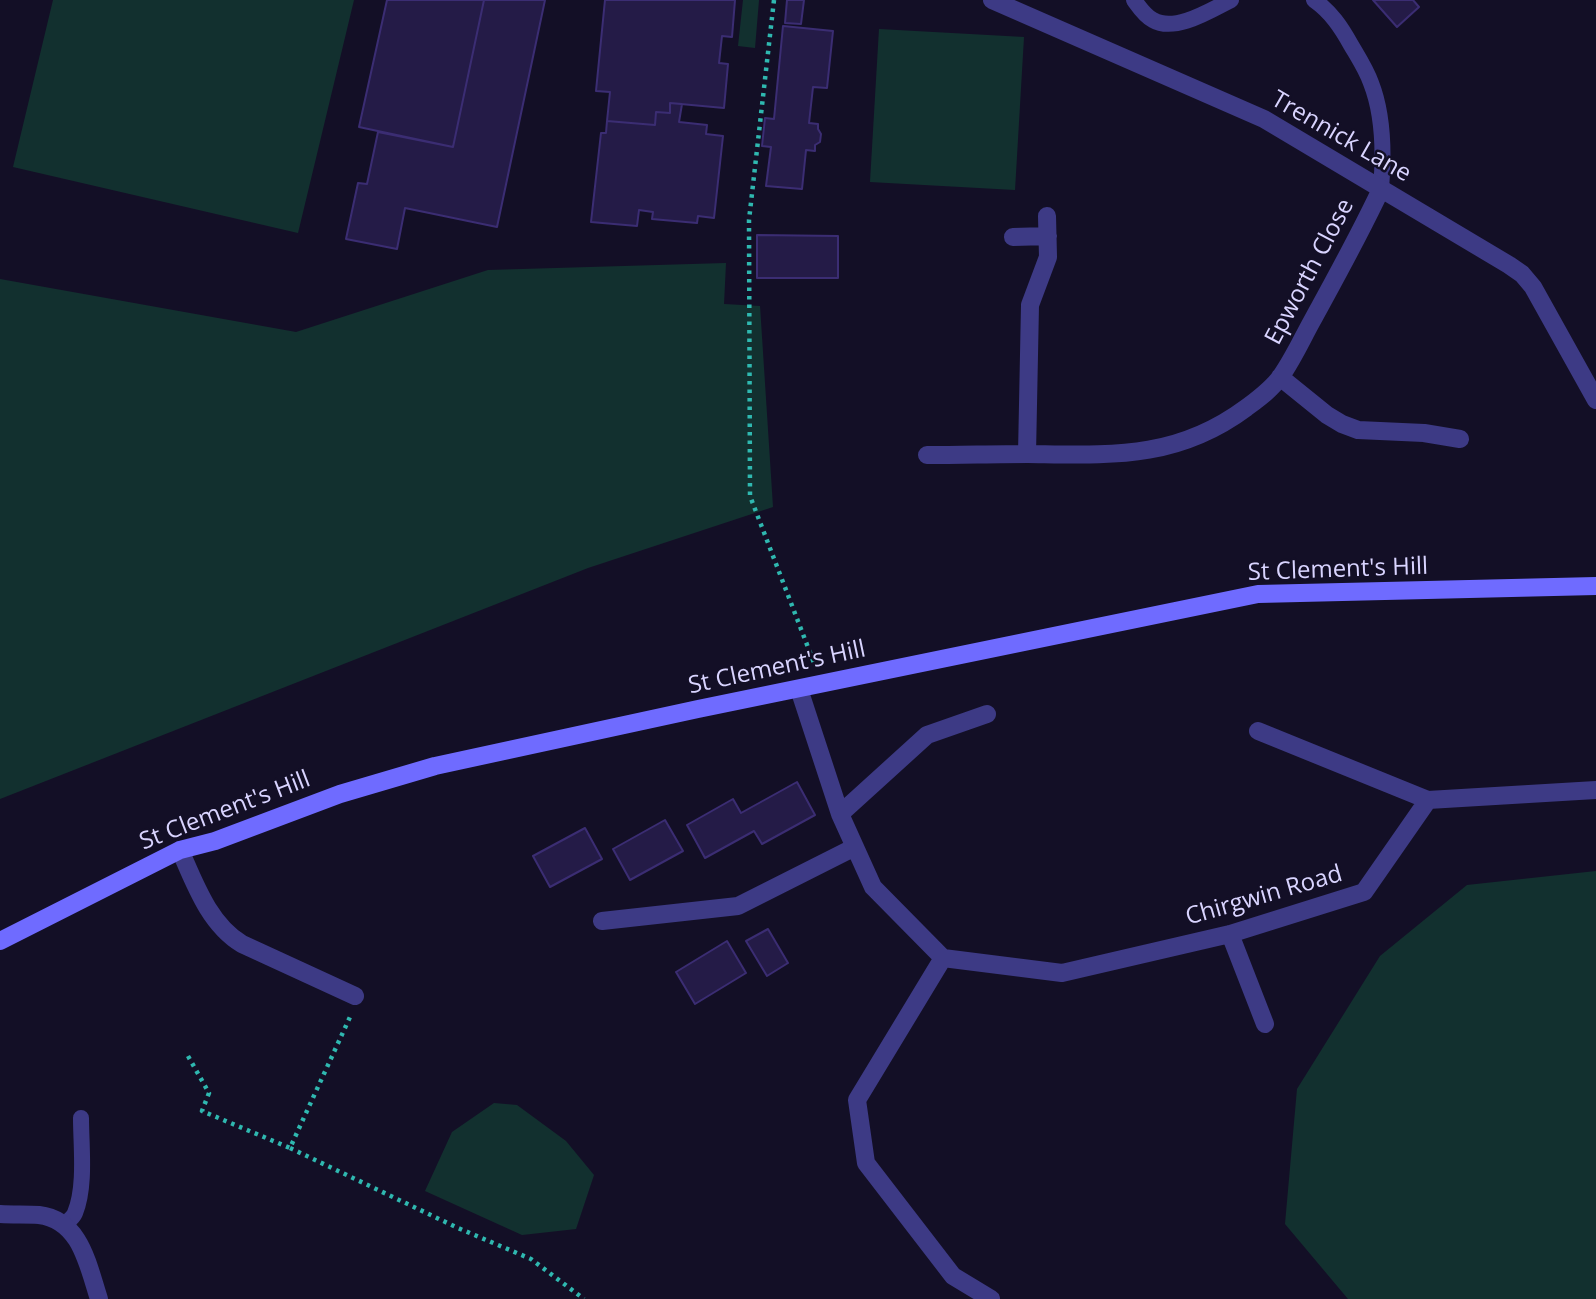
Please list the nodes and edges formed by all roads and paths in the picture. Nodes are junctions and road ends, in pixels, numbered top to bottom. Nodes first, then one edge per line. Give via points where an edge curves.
1 (774, 0) edge
2 (992, 0) edge
3 (1134, 0) edge
4 (1231, 0) edge
5 (1314, 0) edge
6 (1381, 189) junction
7 (1047, 216) dead end
8 (1048, 236) junction
9 (1013, 237) dead end
10 (1280, 377) junction
11 (1596, 400) edge
12 (1460, 439) dead end
13 (1027, 454) junction
14 (927, 455) dead end
15 (1596, 586) edge
16 (821, 684) junction
17 (799, 689) junction
18 (987, 714) dead end
19 (1258, 731) dead end
20 (1596, 790) edge
21 (1428, 800) junction
22 (840, 814) junction
23 (855, 847) junction
24 (180, 850) junction
25 (602, 921) dead end
26 (1230, 934) junction
27 (0, 941) edge
28 (943, 958) junction
29 (355, 996) joint
30 (1265, 1024) dead end
31 (188, 1056) dead end
32 (81, 1118) dead end
33 (290, 1148) junction
34 (0, 1214) edge
35 (64, 1225) junction
36 (99, 1299) edge
37 (584, 1299) edge
38 (991, 1299) edge

1 - 16 path via 749,220 750,496
2 - 6 street, Trennick Lane via 1264,119
3 - 4 lane via 1146,15 1165,25 1178,24
5 - 6 lane via 1334,18 1372,84 1382,138
6 - 10 street, Epworth Close
6 - 11 street, Trennick Lane via 1522,274
7 - 8 street
8 - 9 street
8 - 13 street via 1048,257 1030,305
10 - 12 street, Epworth Close via 1327,415 1358,430
10 - 13 street, Epworth Close via 1237,415 1187,441 1127,453
13 - 14 street, Epworth Close
15 - 16 street, St Clement's Hill via 1258,594
16 - 17 street, St Clement's Hill
17 - 22 street
17 - 24 street, St Clement's Hill via 435,766
18 - 22 street via 927,735
19 - 21 street
20 - 21 street
21 - 26 street, Chirgwin Road via 1364,892
22 - 23 street
23 - 25 street via 738,906
23 - 28 street via 873,887
24 - 27 street, St Clement's Hill
24 - 29 street via 206,906 230,937
26 - 28 street, Chirgwin Road via 1062,973
26 - 30 street
28 - 38 street via 857,1100 866,1163 953,1276
29 - 33 path via 351,1015
31 - 33 path via 209,1093 202,1111
32 - 35 lane via 80,1197 74,1216
33 - 37 path via 531,1259
34 - 35 street via 40,1215
35 - 36 street via 81,1245

